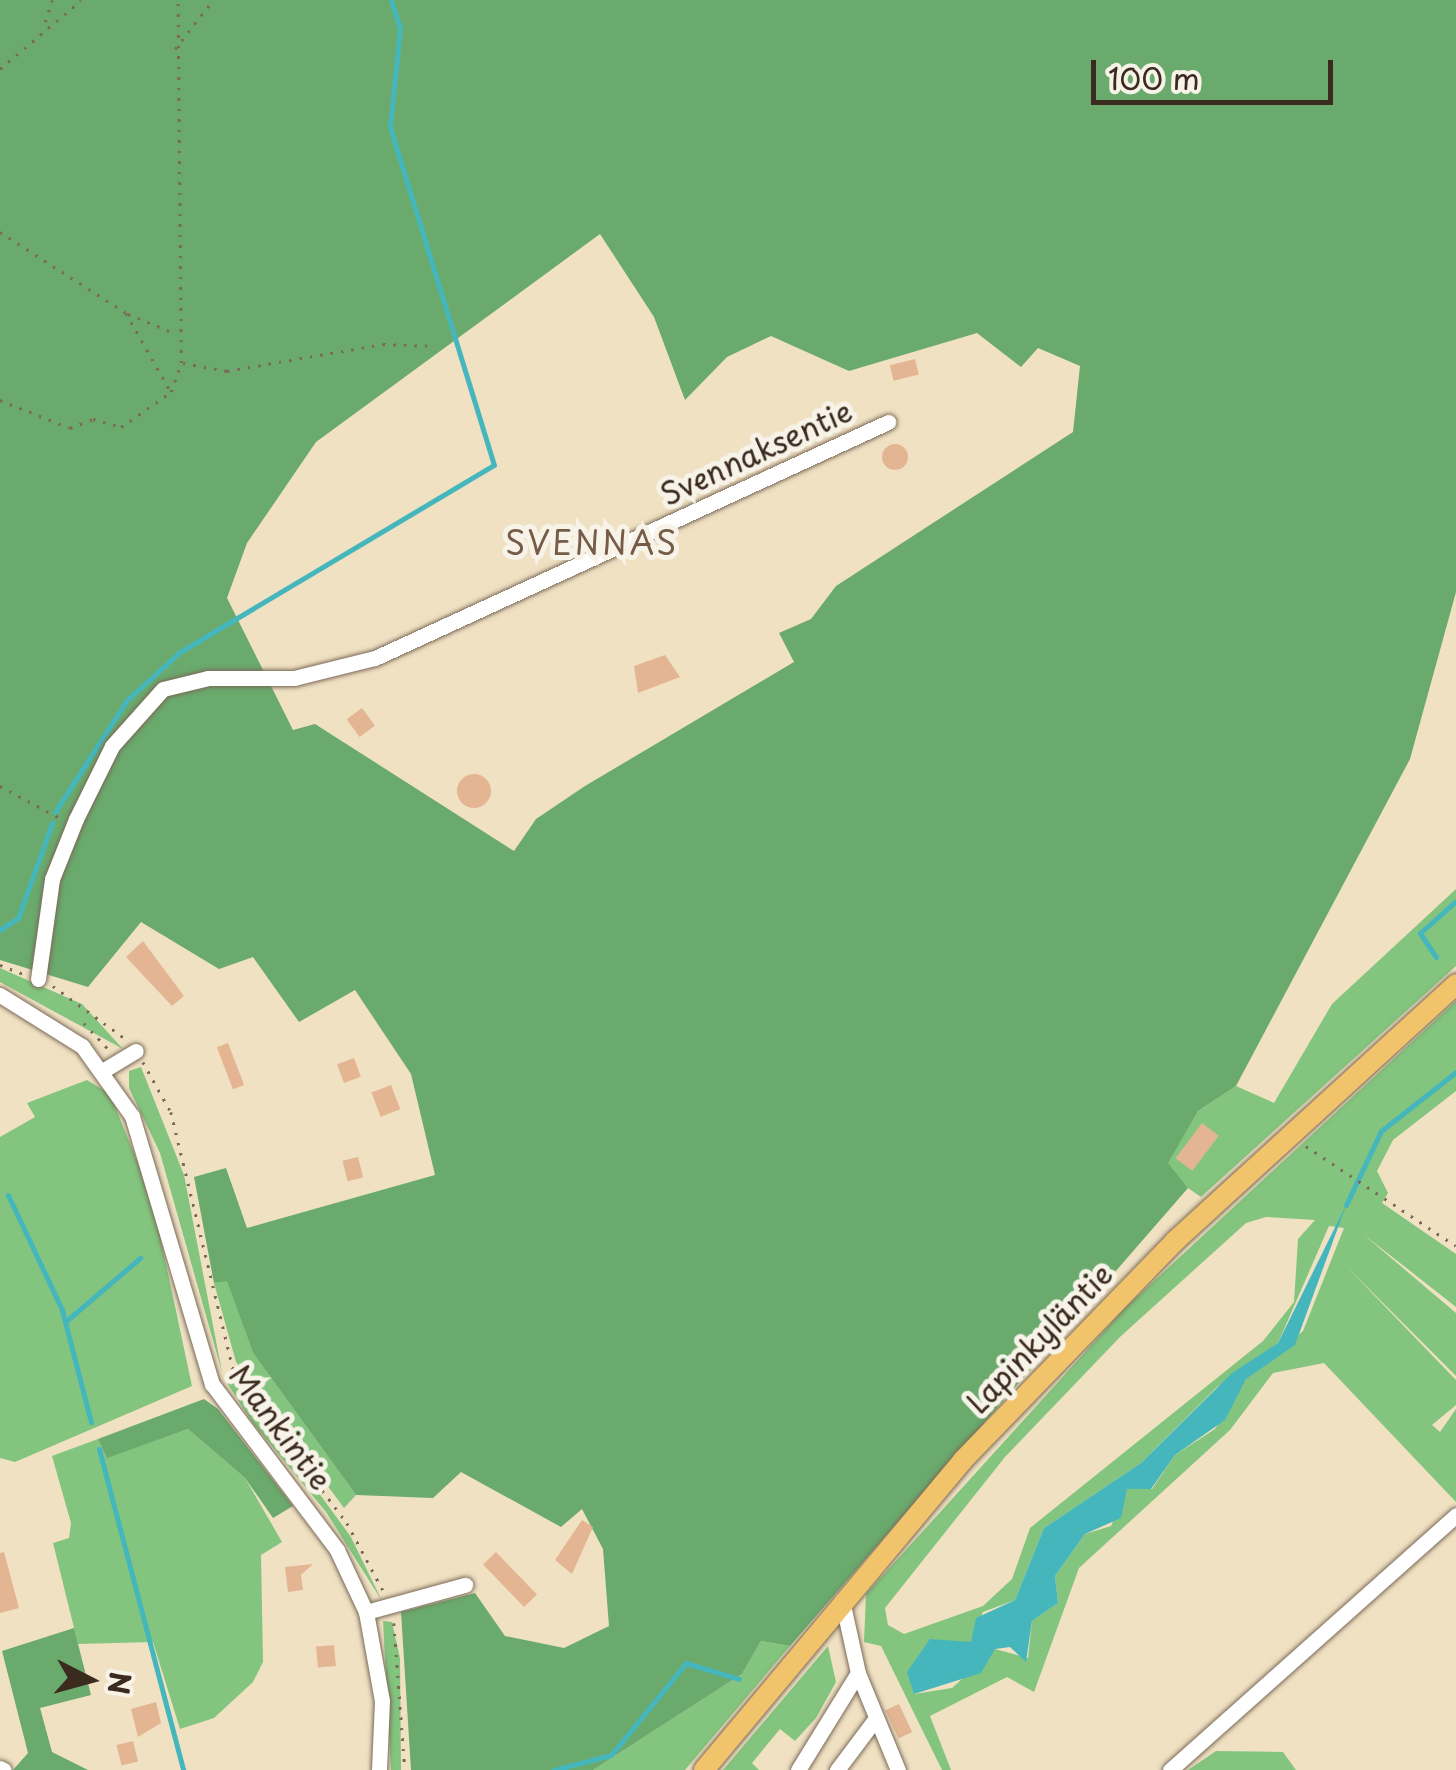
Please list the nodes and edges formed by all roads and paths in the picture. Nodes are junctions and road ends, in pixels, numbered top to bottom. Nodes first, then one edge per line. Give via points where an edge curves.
1 (52, 0) edge
2 (81, 0) edge
3 (178, 0) edge
4 (214, 0) edge
5 (44, 25) junction
6 (173, 50) junction
7 (0, 69) edge
8 (0, 232) edge
9 (126, 313) junction
10 (178, 334) junction
11 (435, 346) dead end
12 (181, 363) junction
13 (171, 392) junction
14 (2, 402) edge
15 (0, 408) edge
16 (888, 422) dead end
17 (0, 786) edge
18 (76, 819) junction
19 (0, 966) edge
20 (38, 979) joint
21 (1456, 984) edge
22 (0, 995) edge
23 (84, 1024) dead end
24 (136, 1051) dead end
25 (111, 1066) junction
26 (1291, 1131) junction
27 (187, 1171) dead end
28 (1456, 1246) edge
29 (1456, 1515) edge
30 (465, 1586) dead end
31 (842, 1600) junction
32 (390, 1606) junction
33 (366, 1612) junction
34 (858, 1674) junction
35 (876, 1718) junction
36 (379, 1770) edge
37 (405, 1770) edge
38 (704, 1770) edge
39 (798, 1770) edge
40 (838, 1770) edge
41 (898, 1770) edge
42 (1170, 1770) edge

1 - 5 path
2 - 5 path
3 - 6 path
4 - 6 path
5 - 7 path
6 - 10 path
8 - 9 path
9 - 10 path
9 - 13 path
10 - 12 path
11 - 12 path via 383,344 226,371
12 - 13 path
13 - 14 path via 121,427 93,420 70,428
14 - 15 path
16 - 18 street, Svennaksentie via 375,658 306,676 208,678 162,689 112,746
17 - 18 path via 52,817
18 - 20 street, Svennaksentie via 52,879
19 - 20 path
21 - 26 main road, Lapinkyläntie
22 - 25 street, Mankintie via 64,1030
23 - 25 path
24 - 25 street
25 - 33 street, Mankintie via 144,1148 212,1384 337,1550
26 - 28 path
26 - 31 main road, Lapinkyläntie via 963,1460
27 - 32 path via 234,1373 347,1524
29 - 42 street
30 - 32 street
31 - 34 street
31 - 38 main road, Lapinkyläntie
32 - 33 street
32 - 37 path via 406,1693
33 - 36 street, Mankintie via 382,1701
34 - 35 street
34 - 39 street
35 - 40 street
35 - 41 street

